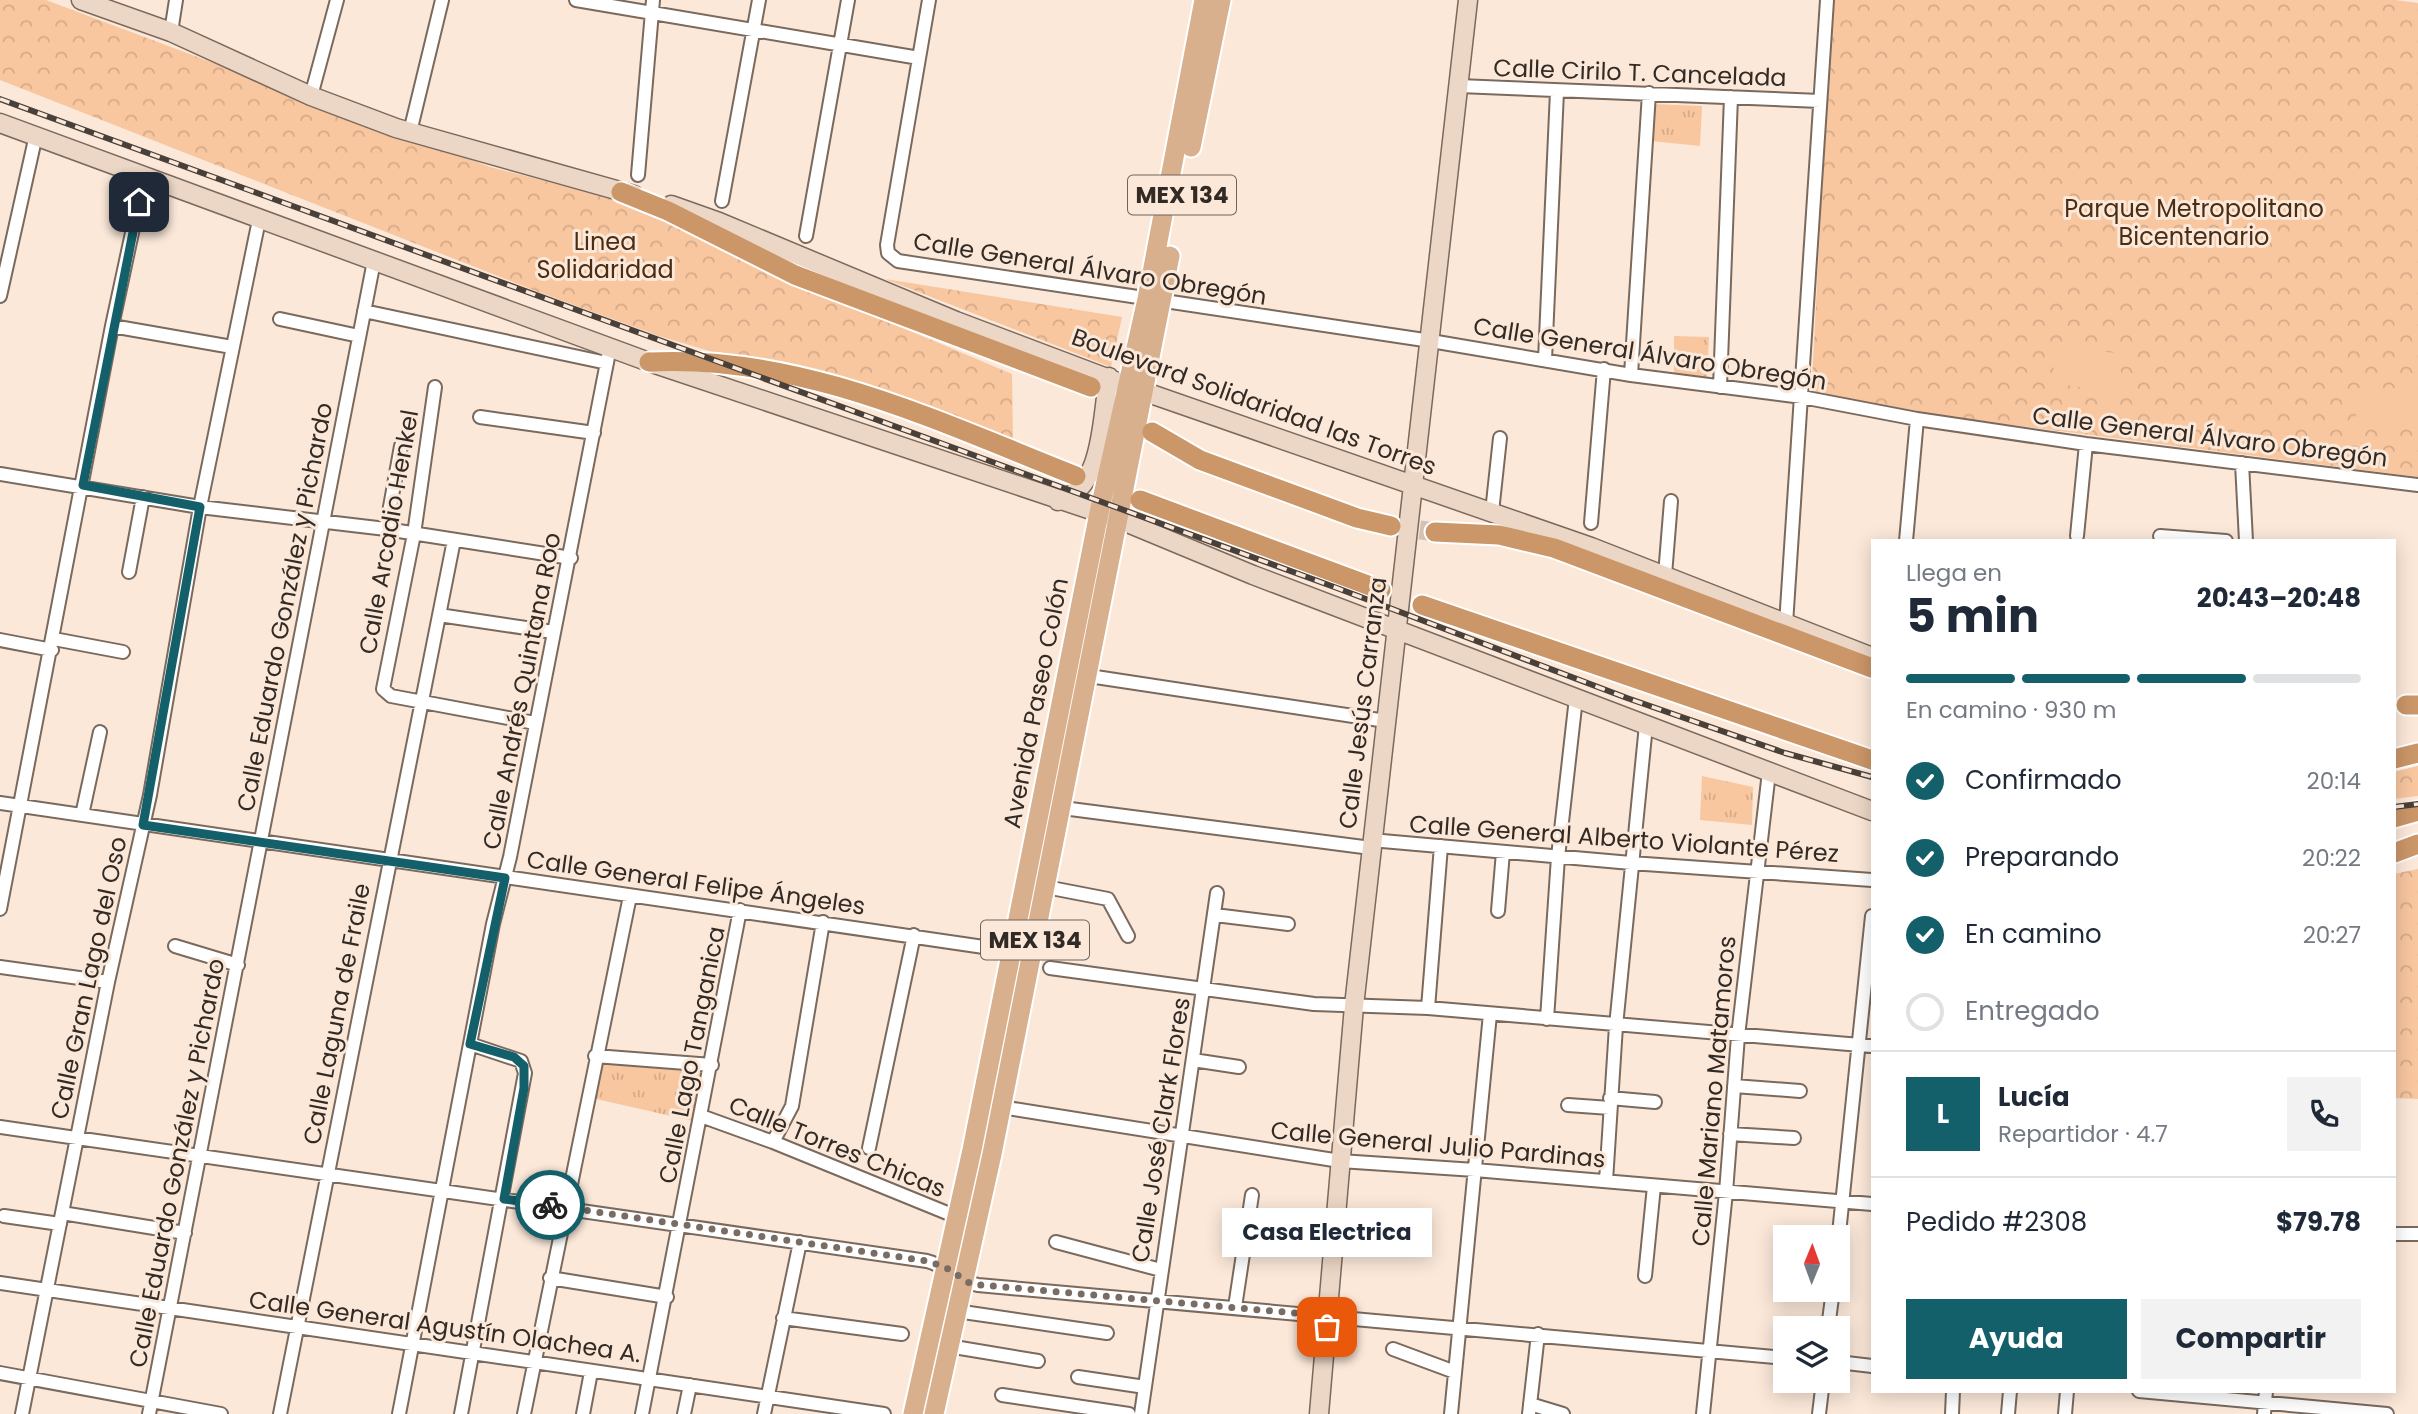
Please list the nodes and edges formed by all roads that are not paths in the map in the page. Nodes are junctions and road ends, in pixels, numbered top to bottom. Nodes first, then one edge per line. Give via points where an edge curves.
1 (80, 0) edge
2 (176, 0) edge
3 (337, 0) edge
4 (442, 0) edge
5 (576, 0) edge
6 (759, 0) edge
7 (848, 0) edge
8 (929, 0) edge
9 (1204, 0) edge
10 (1221, 0) edge
11 (1468, 0) edge
12 (1827, 0) edge
13 (652, 6) edge
14 (754, 31) junction
15 (171, 32) junction
16 (840, 45) junction
17 (919, 58) junction
18 (1459, 86) junction
19 (1556, 91) junction
20 (1649, 93) junction
21 (312, 96) junction
22 (1731, 97) junction
23 (1820, 102) junction
24 (0, 123) edge
25 (410, 132) junction
26 (36, 135) junction
27 (1185, 146) junction
28 (638, 175) dead end
29 (144, 177) junction
30 (621, 192) junction
31 (722, 201) dead end
32 (259, 220) junction
33 (806, 236) dead end
34 (374, 261) junction
35 (0, 296) edge
36 (1154, 300) junction
37 (364, 311) junction
38 (280, 319) dead end
39 (112, 326) junction
40 (359, 336) junction
41 (1431, 341) junction
42 (232, 347) junction
43 (608, 355) junction
44 (1545, 360) junction
45 (649, 362) junction
46 (1604, 369) junction
47 (1631, 374) junction
48 (1109, 377) junction
49 (435, 387) dead end
50 (1091, 387) dead end
51 (1720, 387) junction
52 (1136, 388) junction
53 (1802, 397) junction
54 (480, 417) dead end
55 (1917, 419) junction
56 (1152, 432) dead end
57 (594, 433) junction
58 (1500, 438) dead end
59 (2086, 444) junction
60 (401, 446) dead end
61 (2242, 463) junction
62 (0, 474) edge
63 (1076, 476) dead end
64 (83, 485) junction
65 (1412, 485) junction
66 (2418, 485) edge
67 (143, 497) junction
68 (1140, 500) dead end
69 (1671, 500) dead end
70 (1058, 501) junction
71 (200, 507) junction
72 (1492, 512) junction
73 (1099, 513) junction
74 (1118, 519) junction
75 (321, 521) junction
76 (1591, 523) dead end
77 (1391, 526) tunnel mouth
78 (386, 530) junction
79 (1435, 532) tunnel mouth
80 (414, 534) junction
81 (2077, 536) dead end
82 (2160, 536) dead end
83 (1906, 539) edge
84 (2200, 539) edge
85 (2246, 539) edge
86 (454, 540) junction
87 (571, 558) junction
88 (129, 572) dead end
89 (1664, 575) junction
90 (1381, 590) dead end
91 (1422, 605) dead end
92 (439, 615) junction
93 (1786, 624) junction
94 (1396, 629) junction
95 (553, 632) junction
96 (0, 640) edge
97 (53, 644) junction
98 (123, 652) dead end
99 (1871, 657) edge
100 (1871, 668) edge
101 (1089, 676) junction
102 (1576, 698) junction
103 (420, 702) junction
104 (1386, 721) junction
105 (536, 723) junction
106 (1055, 723) junction
107 (1646, 724) junction
108 (1078, 727) junction
109 (100, 732) dead end
110 (2418, 753) edge
111 (2396, 758) edge
112 (1871, 760) edge
113 (1769, 772) junction
114 (0, 803) edge
115 (1041, 805) junction
116 (21, 806) junction
117 (1061, 808) junction
118 (1871, 811) edge
119 (2418, 811) edge
120 (82, 815) junction
121 (2396, 817) edge
122 (143, 825) junction
123 (262, 842) junction
124 (1371, 844) junction
125 (1441, 846) junction
126 (2418, 846) edge
127 (1503, 852) junction
128 (2396, 852) edge
129 (1558, 857) junction
130 (389, 861) junction
131 (1631, 863) junction
132 (1757, 871) junction
133 (505, 878) junction
134 (1871, 880) edge
135 (1046, 887) junction
136 (1217, 893) dead end
137 (630, 895) junction
138 (0, 909) edge
139 (740, 910) junction
140 (1498, 911) dead end
141 (1214, 915) junction
142 (823, 922) junction
143 (1288, 924) dead end
144 (1871, 926) edge
145 (914, 935) junction
146 (1128, 936) dead end
147 (175, 946) dead end
148 (1011, 951) junction
149 (238, 965) junction
150 (0, 967) edge
151 (1050, 968) dead end
152 (108, 982) junction
153 (1203, 990) junction
154 (1354, 1006) junction
155 (1428, 1008) junction
156 (1490, 1014) junction
157 (1548, 1019) junction
158 (1616, 1026) junction
159 (1738, 1036) junction
160 (470, 1044) junction
161 (1859, 1045) junction
162 (1871, 1046) edge
163 (595, 1056) junction
164 (1193, 1060) junction
165 (712, 1065) junction
166 (1239, 1067) dead end
167 (1734, 1086) junction
168 (1800, 1091) dead end
169 (1656, 1102) dead end
170 (1610, 1103) junction
171 (1568, 1105) dead end
172 (1001, 1107) junction
173 (701, 1116) junction
174 (0, 1127) edge
175 (1730, 1134) junction
176 (1180, 1136) junction
177 (1794, 1138) dead end
178 (76, 1139) junction
179 (773, 1142) junction
180 (869, 1148) dead end
181 (972, 1150) junction
182 (992, 1154) junction
183 (200, 1158) junction
184 (1340, 1161) junction
185 (1475, 1170) junction
186 (326, 1174) junction
187 (1606, 1181) junction
188 (1654, 1186) junction
189 (441, 1190) junction
190 (1726, 1192) junction
191 (1252, 1195) dead end
192 (504, 1199) junction
193 (1842, 1202) junction
194 (1871, 1205) edge
195 (565, 1207) junction
196 (4, 1216) dead end
197 (957, 1217) junction
198 (61, 1219) junction
199 (681, 1224) junction
200 (1840, 1225) edge
201 (185, 1233) junction
202 (2396, 1234) edge
203 (2418, 1234) edge
204 (800, 1242) junction
205 (1056, 1242) dead end
206 (945, 1267) junction
207 (1161, 1270) junction
208 (1646, 1276) dead end
209 (550, 1278) junction
210 (963, 1281) junction
211 (0, 1283) edge
212 (48, 1289) junction
213 (667, 1297) junction
214 (1156, 1300) junction
215 (170, 1307) junction
216 (1235, 1307) junction
217 (956, 1311) junction
218 (1328, 1316) junction
219 (783, 1318) junction
220 (296, 1327) junction
221 (1460, 1328) junction
222 (1107, 1334) dead end
223 (1538, 1334) junction
224 (902, 1335) dead end
225 (412, 1346) junction
226 (948, 1346) junction
227 (1393, 1349) dead end
228 (1710, 1352) junction
229 (474, 1354) junction
230 (1773, 1356) edge
231 (1038, 1361) dead end
232 (1850, 1363) edge
233 (533, 1364) junction
234 (1871, 1366) edge
235 (591, 1372) junction
236 (1455, 1372) junction
237 (0, 1373) edge
238 (1078, 1377) dead end
239 (30, 1379) junction
240 (649, 1379) junction
241 (690, 1385) junction
242 (1145, 1387) junction
243 (1822, 1393) edge
244 (1953, 1393) edge
245 (2010, 1393) edge
246 (2067, 1393) edge
247 (2160, 1393) edge
248 (768, 1395) junction
249 (1002, 1395) dead end
250 (2265, 1403) edge
251 (150, 1408) edge
252 (1530, 1409) edge
253 (2310, 1410) edge
254 (2367, 1413) edge
255 (22, 1414) edge
256 (222, 1414) edge
257 (280, 1414) edge
258 (399, 1414) edge
259 (461, 1414) edge
260 (524, 1414) edge
261 (583, 1414) edge
262 (642, 1414) edge
263 (684, 1414) edge
264 (764, 1414) edge
265 (884, 1414) edge
266 (913, 1414) edge
267 (934, 1414) edge
268 (1129, 1414) edge
269 (1140, 1414) edge
270 (1319, 1414) edge
271 (1451, 1414) edge
272 (1563, 1414) edge
273 (1703, 1414) edge
274 (1819, 1414) edge
275 (1952, 1414) edge
276 (2008, 1414) edge
277 (2065, 1414) edge
278 (2387, 1414) edge

1 - 15 main road, Boulevard Solidaridad las Torres
2 - 15 street
3 - 21 street
4 - 25 street
5 - 13 street
6 - 14 street
7 - 16 street
8 - 17 street
9 - 27 main road, Avenida Paseo Colón / MEX 134
10 - 27 main road, Avenida Paseo Colón / MEX 134
11 - 18 main road, Calle Jesús Carranza
12 - 23 street
13 - 14 street
13 - 28 street
14 - 16 street
14 - 31 street
15 - 21 main road, Boulevard Solidaridad las Torres
16 - 17 street
16 - 33 street
17 - 36 street, Calle General Álvaro Obregón via 887,245 891,257 908,264
18 - 19 street, Calle Cirilo T. Cancelada
18 - 41 main road, Calle Jesús Carranza
19 - 20 street, Calle Cirilo T. Cancelada
19 - 44 street
20 - 22 street, Calle Cirilo T. Cancelada
20 - 47 street
21 - 25 main road, Boulevard Solidaridad las Torres
22 - 23 street, Calle Cirilo T. Cancelada
22 - 51 street
23 - 53 street
24 - 26 main road
25 - 30 main road, Boulevard Solidaridad las Torres
26 - 29 main road
26 - 35 street
27 - 36 main road, Avenida Paseo Colón / MEX 134
29 - 32 main road
29 - 39 street
30 - 48 main road, Boulevard Solidaridad las Torres via 719,222 956,321
30 - 50 highway, Boulevard Solidaridad las Torres via 795,275
32 - 34 main road
32 - 42 street, Calle Gran Lago del Oso
34 - 37 street, Calle Eduardo González y Pichardo
34 - 43 main road
36 - 41 street, Calle General Álvaro Obregón
36 - 52 main road, Avenida Paseo Colón / MEX 134
37 - 40 street, Calle Eduardo González y Pichardo
37 - 43 street
38 - 40 street
39 - 42 street
39 - 64 street
40 - 75 street, Calle Eduardo González y Pichardo
41 - 44 street, Calle General Álvaro Obregón
41 - 65 main road, Calle Jesús Carranza
42 - 71 street, Calle Gran Lago del Oso
43 - 45 main road
43 - 57 street, Calle Andrés Quintana Roo
44 - 46 street, Calle General Álvaro Obregón
45 - 63 highway via 705,362 835,384
45 - 70 main road
46 - 47 street, Calle General Álvaro Obregón
46 - 76 street
47 - 51 street, Calle General Álvaro Obregón
48 - 52 main road, Boulevard Solidaridad las Torres
48 - 70 main road via 1092,471 1077,493
49 - 80 street, Calle Arcadio Henkel
51 - 53 street, Calle General Álvaro Obregón
52 - 65 main road, Boulevard Solidaridad las Torres
52 - 73 main road, Avenida Paseo Colón / MEX 134
52 - 74 main road, Avenida Paseo Colón / MEX 134
53 - 55 street, Calle General Álvaro Obregón
53 - 93 street
54 - 57 street
55 - 59 street, Calle General Álvaro Obregón
55 - 83 street
56 - 77 highway via 1200,460 1357,518
57 - 87 street, Calle Andrés Quintana Roo
58 - 72 street
59 - 61 street, Calle General Álvaro Obregón
59 - 81 street
60 - 78 street
61 - 66 street, Calle General Álvaro Obregón
61 - 85 street
62 - 64 street
64 - 67 street
64 - 97 street
65 - 72 main road, Boulevard Solidaridad las Torres
65 - 94 main road, Calle Jesús Carranza
67 - 71 street
67 - 88 street
68 - 90 highway
69 - 89 street
70 - 73 main road
71 - 75 street
71 - 122 street, Calle Gran Lago del Oso
72 - 89 main road, Boulevard Solidaridad las Torres
73 - 74 main road
73 - 106 main road, Avenida Paseo Colón / MEX 134
74 - 94 main road
74 - 101 main road, Avenida Paseo Colón / MEX 134
75 - 78 street
75 - 123 street, Calle Eduardo González y Pichardo
78 - 80 street
79 - 100 highway via 1499,535 1554,548
80 - 86 street
80 - 103 street, Calle Arcadio Henkel via 384,684 386,694
82 - 84 street
86 - 87 street
86 - 92 street, Calle Laguna de Fraile
87 - 95 street, Calle Andrés Quintana Roo
89 - 93 main road, Boulevard Solidaridad las Torres
91 - 112 highway
92 - 95 street
92 - 103 street, Calle Laguna de Fraile
93 - 99 main road, Boulevard Solidaridad las Torres
94 - 102 main road
94 - 104 main road, Calle Jesús Carranza
95 - 105 street, Calle Andrés Quintana Roo
96 - 97 street
97 - 98 street
97 - 116 street
101 - 104 street
101 - 108 main road, Avenida Paseo Colón / MEX 134
102 - 107 main road
102 - 129 street
103 - 105 street
103 - 130 street, Calle Laguna de Fraile
104 - 124 main road, Calle Jesús Carranza
105 - 133 street, Calle Andrés Quintana Roo
106 - 108 main road
106 - 115 main road, Avenida Paseo Colón / MEX 134
107 - 113 main road
107 - 131 street
108 - 117 main road, Avenida Paseo Colón / MEX 134
109 - 120 street
110 - 111 highway
113 - 118 main road
113 - 132 street, Calle Mariano Matamoros
114 - 116 street, Calle General Felipe Ángeles
115 - 117 street, Calle General Alberto Violante Pérez
115 - 148 main road, Avenida Paseo Colón / MEX 134
116 - 120 street, Calle General Felipe Ángeles
116 - 138 street
117 - 124 street, Calle General Alberto Violante Pérez
117 - 135 main road, Avenida Paseo Colón / MEX 134
119 - 121 highway
120 - 122 street, Calle General Felipe Ángeles
122 - 123 street, Calle General Felipe Ángeles
122 - 152 street, Calle Gran Lago del Oso
123 - 130 street, Calle General Felipe Ángeles
123 - 149 street, Calle Eduardo González y Pichardo
124 - 125 street, Calle General Alberto Violante Pérez
124 - 154 main road, Calle Jesús Carranza
125 - 127 street, Calle General Alberto Violante Pérez
125 - 155 street
126 - 128 highway
127 - 129 street, Calle General Alberto Violante Pérez
127 - 140 street
129 - 131 street, Calle General Alberto Violante Pérez
129 - 157 street
130 - 133 street, Calle General Felipe Ángeles
130 - 186 street, Calle Laguna de Fraile
131 - 132 street, Calle General Alberto Violante Pérez
131 - 158 street
132 - 134 street, Calle General Alberto Violante Pérez
132 - 159 street, Calle Mariano Matamoros
133 - 137 street, Calle General Felipe Ángeles
133 - 160 street, Calle Andrés Quintana Roo
135 - 146 street via 1108,899
135 - 172 main road, Avenida Paseo Colón / MEX 134
136 - 141 street, Calle José Clark Flores
137 - 139 street, Calle General Felipe Ángeles
137 - 163 street
139 - 142 street, Calle General Felipe Ángeles
139 - 165 street, Calle Lago Tanganica
141 - 143 street
141 - 153 street, Calle José Clark Flores
142 - 145 street, Calle General Felipe Ángeles
142 - 179 street via 792,1106
144 - 161 street
145 - 148 street, Calle General Felipe Ángeles
145 - 180 street
147 - 149 street
148 - 181 main road, Avenida Paseo Colón / MEX 134
149 - 183 street, Calle Eduardo González y Pichardo
150 - 152 street
151 - 153 street
152 - 178 street, Calle Gran Lago del Oso
153 - 154 street
153 - 164 street, Calle José Clark Flores
154 - 155 street
154 - 184 main road, Calle Jesús Carranza
155 - 156 street
156 - 157 street
156 - 185 street
157 - 158 street
158 - 159 street
158 - 170 street
159 - 161 street
159 - 167 street, Calle Mariano Matamoros
160 - 189 street, Calle Andrés Quintana Roo
160 - 192 street via 521,1061 525,1073
161 - 162 street
161 - 193 street
163 - 165 street
163 - 195 street
164 - 166 street
164 - 176 street, Calle José Clark Flores
165 - 173 street, Calle Lago Tanganica
167 - 168 street
167 - 175 street, Calle Mariano Matamoros
169 - 170 street
170 - 171 street
170 - 187 street
172 - 176 street, Calle General Julio Pardinas
172 - 182 main road, Avenida Paseo Colón / MEX 134
173 - 179 street, Calle Torres Chicas
173 - 199 street, Calle Lago Tanganica
174 - 178 street
175 - 177 street
175 - 190 street, Calle Mariano Matamoros
176 - 184 street, Calle General Julio Pardinas
176 - 207 street, Calle José Clark Flores
178 - 183 street
178 - 198 street, Calle Gran Lago del Oso
179 - 197 street, Calle Torres Chicas
181 - 182 main road
181 - 197 main road, Avenida Paseo Colón / MEX 134
182 - 210 main road, Avenida Paseo Colón / MEX 134
183 - 186 street
183 - 201 street, Calle Eduardo González y Pichardo
184 - 185 street, Calle General Julio Pardinas
184 - 218 main road, Calle Jesús Carranza
185 - 187 street, Calle General Julio Pardinas
185 - 221 street
186 - 189 street
186 - 220 street, Calle Laguna de Fraile
187 - 188 street, Calle General Julio Pardinas
188 - 190 street, Calle General Julio Pardinas
188 - 208 street
189 - 192 street
189 - 225 street, Calle Andrés Quintana Roo
190 - 193 street, Calle General Julio Pardinas
190 - 228 street, Calle Mariano Matamoros
191 - 216 street
192 - 195 street
192 - 229 street
193 - 194 street, Calle General Julio Pardinas
193 - 200 street
195 - 199 street
195 - 209 street
196 - 198 street
197 - 206 main road, Avenida Paseo Colón / MEX 134
198 - 201 street
198 - 212 street, Calle Gran Lago del Oso
199 - 204 street
199 - 213 street, Calle Lago Tanganica
201 - 215 street, Calle Eduardo González y Pichardo
202 - 203 street
204 - 206 street
204 - 219 street
205 - 207 street
206 - 210 street
206 - 266 main road, Avenida Paseo Colón / MEX 134
207 - 214 street, Calle José Clark Flores
209 - 213 street
209 - 233 street
210 - 214 street
210 - 217 main road, Avenida Paseo Colón / MEX 134
211 - 212 street, Calle General Agustín Olachea A.
212 - 215 street, Calle General Agustín Olachea A.
212 - 239 street, Calle Gran Lago del Oso
213 - 240 street, Calle Lago Tanganica
214 - 216 street
214 - 242 street, Calle José Clark Flores
215 - 220 street, Calle General Agustín Olachea A.
215 - 251 street, Calle Eduardo González y Pichardo
216 - 218 street
217 - 222 street
217 - 226 main road, Avenida Paseo Colón / MEX 134
218 - 221 street
218 - 270 main road, Calle Jesús Carranza
219 - 224 street
219 - 248 street
220 - 225 street, Calle General Agustín Olachea A.
220 - 257 street, Calle Laguna de Fraile
221 - 223 street
221 - 236 street
223 - 228 street
223 - 252 street
225 - 229 street, Calle General Agustín Olachea A.
225 - 258 street, Calle Andrés Quintana Roo
226 - 231 street
226 - 267 main road, Avenida Paseo Colón / MEX 134
227 - 236 street
228 - 230 street
228 - 273 street, Calle Mariano Matamoros
229 - 233 street, Calle General Agustín Olachea A.
229 - 259 street
232 - 234 street
233 - 235 street, Calle General Agustín Olachea A.
233 - 260 street
235 - 240 street, Calle General Agustín Olachea A.
235 - 261 street
236 - 271 street
237 - 239 street
238 - 242 street
239 - 251 street
239 - 255 street, Calle Gran Lago del Oso
240 - 241 street, Calle General Agustín Olachea A.
240 - 262 street, Calle Lago Tanganica
241 - 248 street, Calle General Agustín Olachea A.
241 - 263 street
242 - 269 street, Calle José Clark Flores
243 - 274 street
244 - 275 street
245 - 276 street
246 - 277 street
247 - 250 street
248 - 264 street
248 - 265 street, Calle General Agustín Olachea A.
249 - 268 street
250 - 253 street
251 - 256 street
252 - 272 street
253 - 254 street
254 - 278 street

